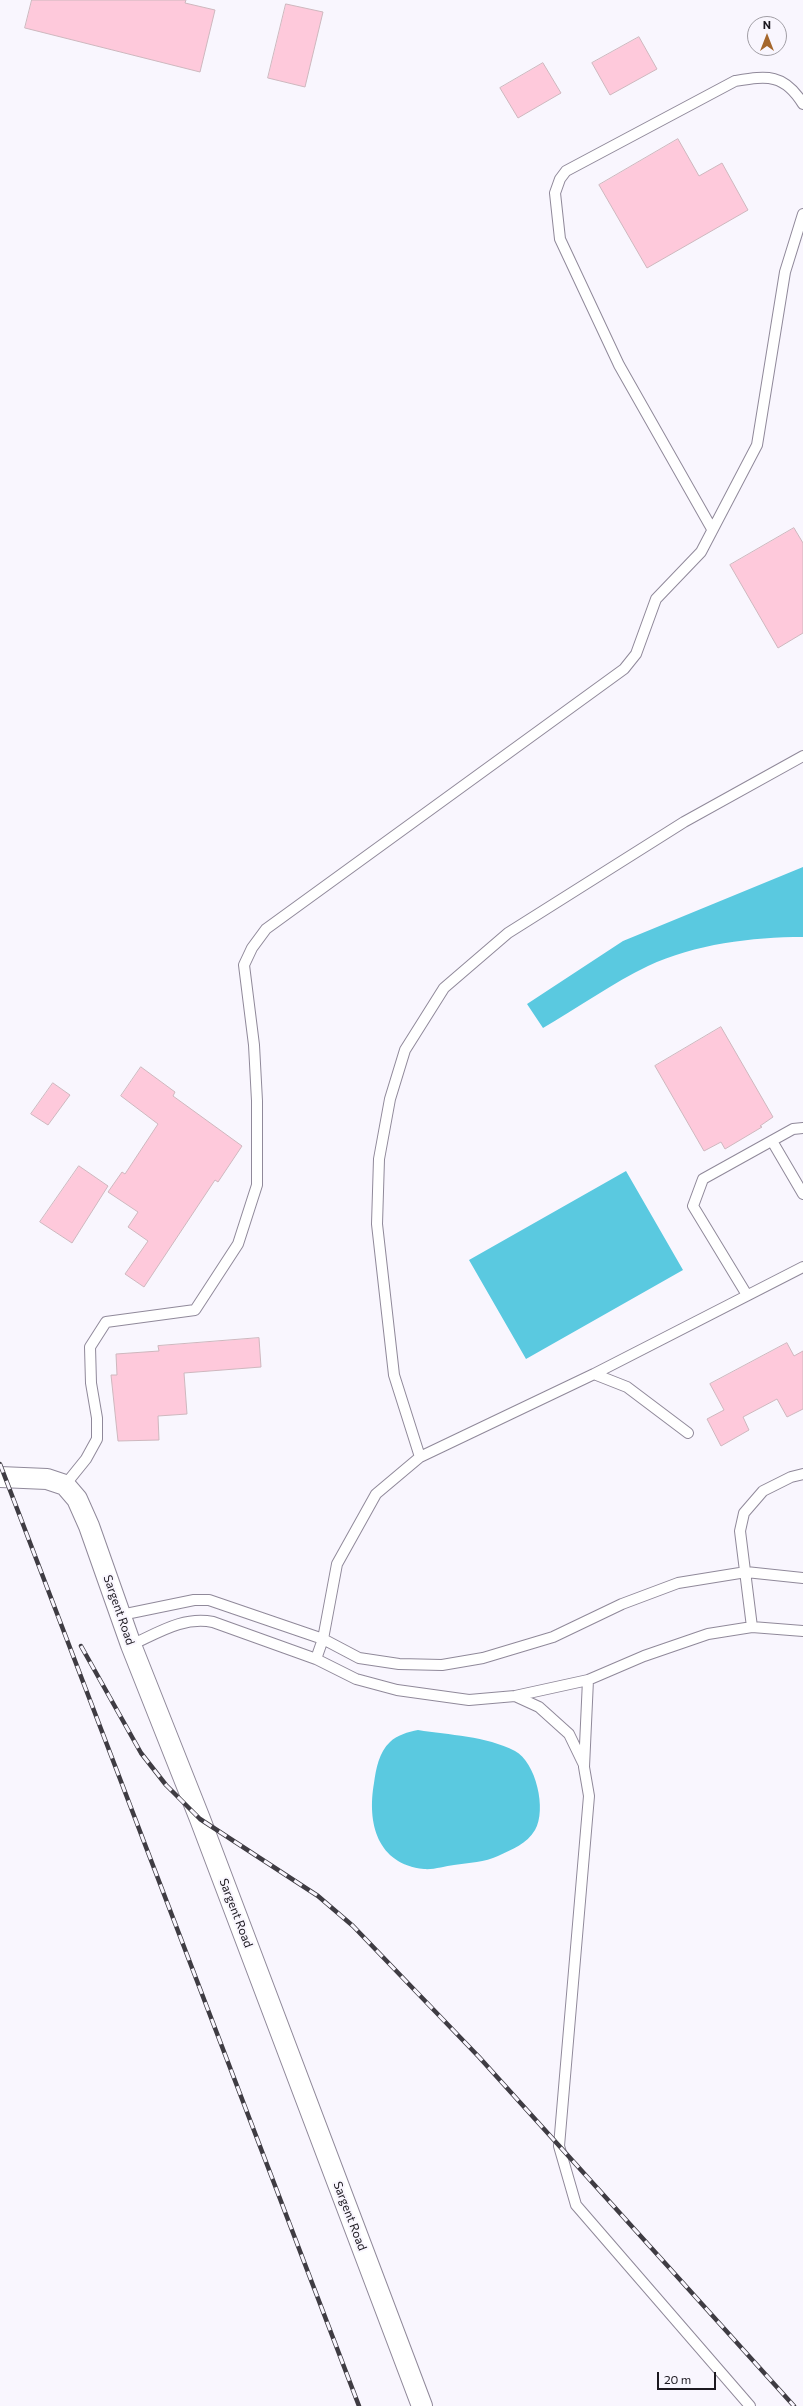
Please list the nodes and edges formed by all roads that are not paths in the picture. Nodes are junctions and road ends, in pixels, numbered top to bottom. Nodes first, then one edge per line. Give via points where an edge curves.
1 (803, 104) edge
2 (803, 214) edge
3 (712, 529) junction
4 (803, 756) edge
5 (803, 1128) edge
6 (772, 1141) junction
7 (803, 1194) edge
8 (803, 1267) edge
9 (747, 1295) junction
10 (594, 1374) junction
11 (688, 1433) dead end
12 (420, 1457) junction
13 (803, 1474) edge
14 (0, 1477) edge
15 (65, 1486) junction
16 (746, 1572) junction
17 (803, 1578) edge
18 (121, 1615) junction
19 (752, 1627) junction
20 (803, 1632) edge
21 (323, 1639) junction
22 (131, 1645) junction
23 (316, 1659) junction
24 (588, 1680) junction
25 (515, 1696) junction
26 (584, 1767) junction
27 (422, 2406) edge
28 (750, 2406) edge

1 - 3 lane via 786,83 763,76 735,81 566,172 560,179 555,193 560,239 619,365
2 - 3 lane via 785,272 757,445 719,521
3 - 15 lane via 701,552 656,599 636,654 624,669 266,929 252,948 244,965 254,1045 257,1185 238,1244 195,1310 106,1322 90,1347 90,1383 97,1418 97,1439 86,1459
4 - 12 lane via 684,822 508,933 444,988 405,1050 390,1099 379,1159 377,1224 394,1375
5 - 6 lane via 793,1129
6 - 7 lane
6 - 9 lane via 703,1179 693,1206
8 - 9 lane
9 - 10 lane
10 - 11 lane via 627,1387
10 - 12 lane
12 - 21 lane via 376,1494 337,1564
13 - 16 lane via 763,1491 744,1513 740,1531
14 - 15 street, Sargent Road via 47,1479
15 - 18 street, Sargent Road via 77,1499 89,1526
16 - 17 lane
16 - 19 lane
16 - 21 lane via 678,1583 622,1604 553,1637 483,1658 442,1665 398,1664 359,1658
18 - 21 lane via 194,1600 209,1600
18 - 22 street, Sargent Road
19 - 20 lane
19 - 24 lane via 708,1634 676,1644
21 - 23 lane
22 - 23 lane via 185,1621 199,1619
22 - 27 street, Sargent Road via 200,1819
23 - 25 lane via 356,1679 397,1690 469,1700
24 - 25 lane
24 - 26 lane
25 - 26 lane via 539,1708 569,1734
26 - 28 lane via 589,1796 559,2146 576,2205

